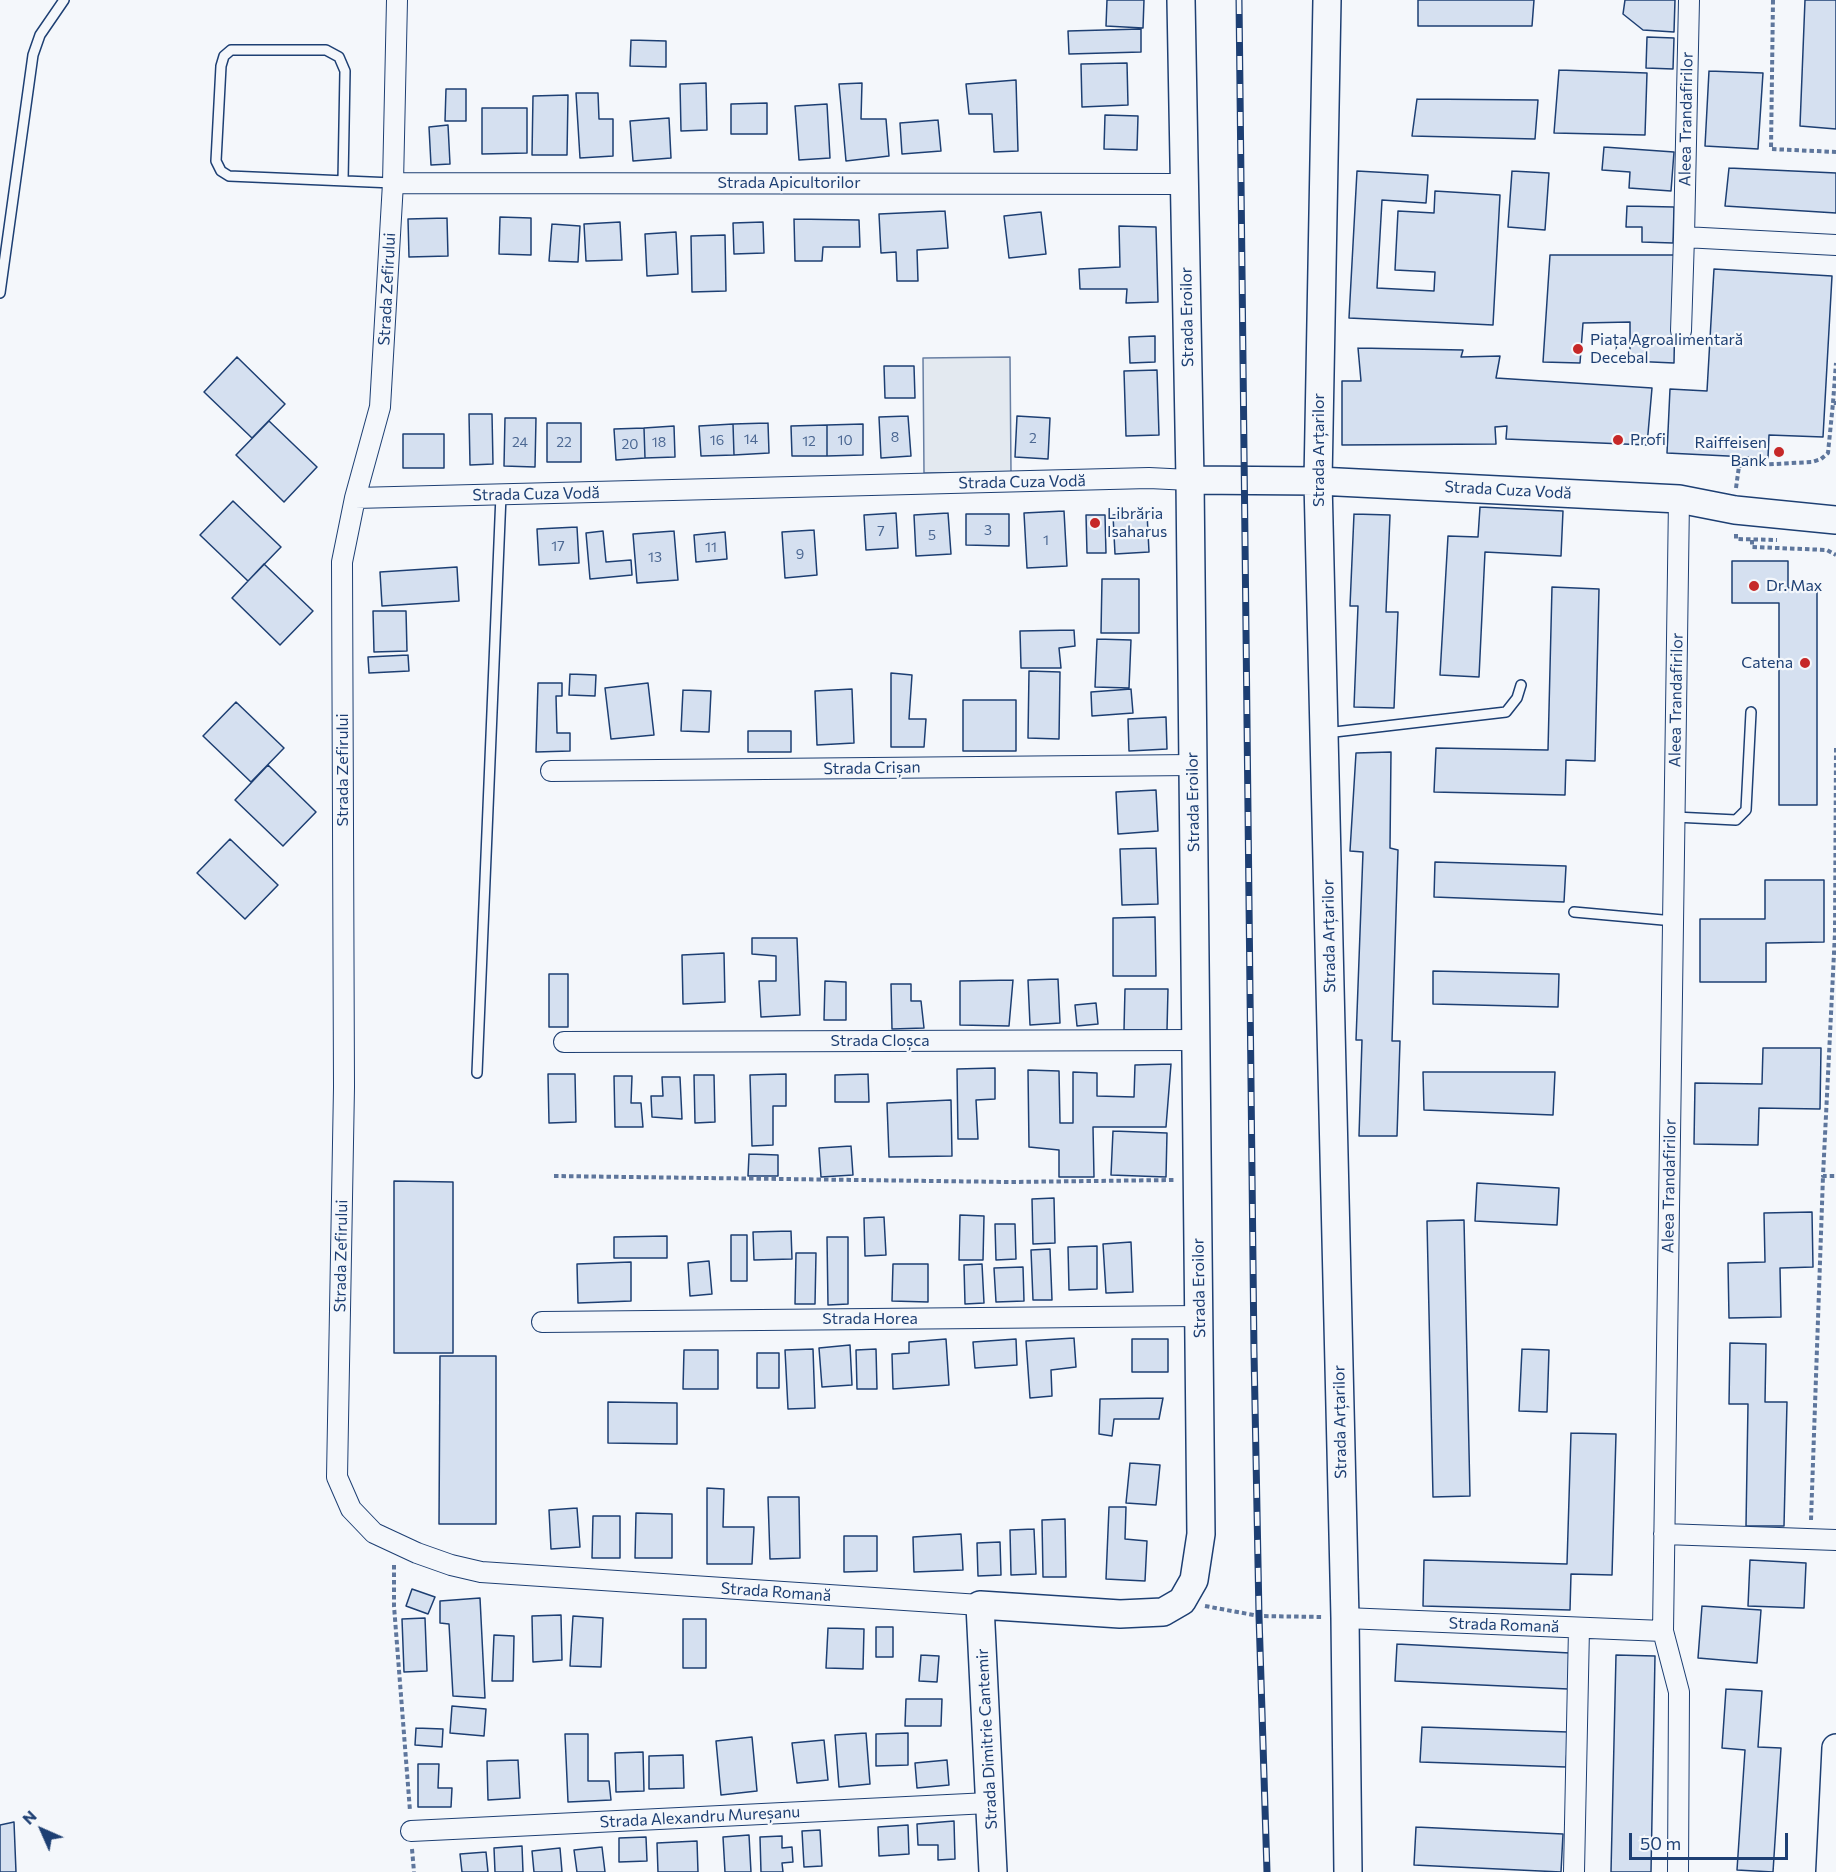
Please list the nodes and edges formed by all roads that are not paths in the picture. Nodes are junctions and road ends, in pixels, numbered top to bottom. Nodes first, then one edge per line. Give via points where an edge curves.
1 (64, 0) edge
2 (397, 0) edge
3 (1181, 0) edge
4 (1327, 0) edge
5 (1689, 0) edge
6 (343, 181) junction
7 (393, 183) junction
8 (1185, 184) junction
9 (1684, 237) junction
10 (1836, 245) edge
11 (0, 293) edge
12 (1681, 330) dead end
13 (1190, 480) junction
14 (1318, 481) junction
15 (501, 495) junction
16 (356, 498) junction
17 (1684, 499) junction
18 (1836, 504) edge
19 (1836, 520) edge
20 (1521, 685) dead end
21 (1751, 712) dead end
22 (1324, 733) junction
23 (1193, 765) junction
24 (551, 771) dead end
25 (1675, 817) junction
26 (1574, 912) dead end
27 (1674, 921) junction
28 (1196, 1040) junction
29 (564, 1042) dead end
30 (477, 1073) dead end
31 (1199, 1316) junction
32 (542, 1322) dead end
33 (374, 1533) joint
34 (1664, 1534) junction
35 (1836, 1540) edge
36 (1182, 1601) joint
37 (980, 1605) junction
38 (1344, 1618) junction
39 (1579, 1628) junction
40 (1663, 1631) junction
41 (1836, 1748) edge
42 (990, 1803) junction
43 (411, 1831) road end
44 (1833, 1862) edge
45 (993, 1872) edge
46 (1347, 1872) edge
47 (1574, 1872) edge
48 (1678, 1872) edge

1 - 11 lane via 40,35 33,55
2 - 7 street, Strada Zefirului
3 - 8 street, Strada Eroilor
4 - 14 street, Strada Arțarilor
5 - 9 street, Aleea Trandafirilor
6 - 6 lane via 345,71 339,57 326,50 231,50 224,56 216,161 221,171 230,176
6 - 7 lane
7 - 8 street, Strada Apicultorilor
7 - 16 street, Strada Zefirului via 380,407
8 - 13 street, Strada Eroilor
9 - 10 street
9 - 12 street, Aleea Trandafirilor
13 - 14 street, Strada Cuza Vodă
13 - 15 street, Strada Cuza Vodă
13 - 23 street, Strada Eroilor
14 - 17 street, Strada Cuza Vodă
14 - 22 street, Strada Arțarilor
15 - 16 street, Strada Cuza Vodă
15 - 30 lane
16 - 33 street, Strada Zefirului via 342,562 344,1087 338,1477 351,1509
17 - 18 street, Strada Cuza Vodă
17 - 19 street, Strada Cuza Vodă via 1735,510
17 - 25 street, Aleea Trandafirilor
20 - 22 lane via 1506,712
21 - 25 lane via 1746,810 1736,820
22 - 38 street, Strada Arțarilor
23 - 24 street, Strada Crișan
23 - 28 street, Strada Eroilor
25 - 27 street, Aleea Trandafirilor
26 - 27 lane
27 - 34 street, Aleea Trandafirilor
28 - 29 street, Strada Cloșca
28 - 31 street, Strada Eroilor
31 - 32 street, Strada Horea
31 - 36 street, Strada Eroilor via 1201,1534 1194,1580
33 - 37 street, Strada Romană via 451,1565 481,1572
34 - 35 street
34 - 40 street, Aleea Trandafirilor
36 - 37 street, Strada Romană via 1163,1612 1120,1614
37 - 42 street, Strada Dimitrie Cantemir
38 - 39 street, Strada Romană
38 - 46 street, Strada Arțarilor
39 - 40 street, Strada Romană
39 - 47 street
40 - 48 street, Aleea Trandafirilor via 1678,1692
41 - 44 street
42 - 43 street, Strada Alexandru Mureșanu
42 - 45 street, Strada Dimitrie Cantemir

